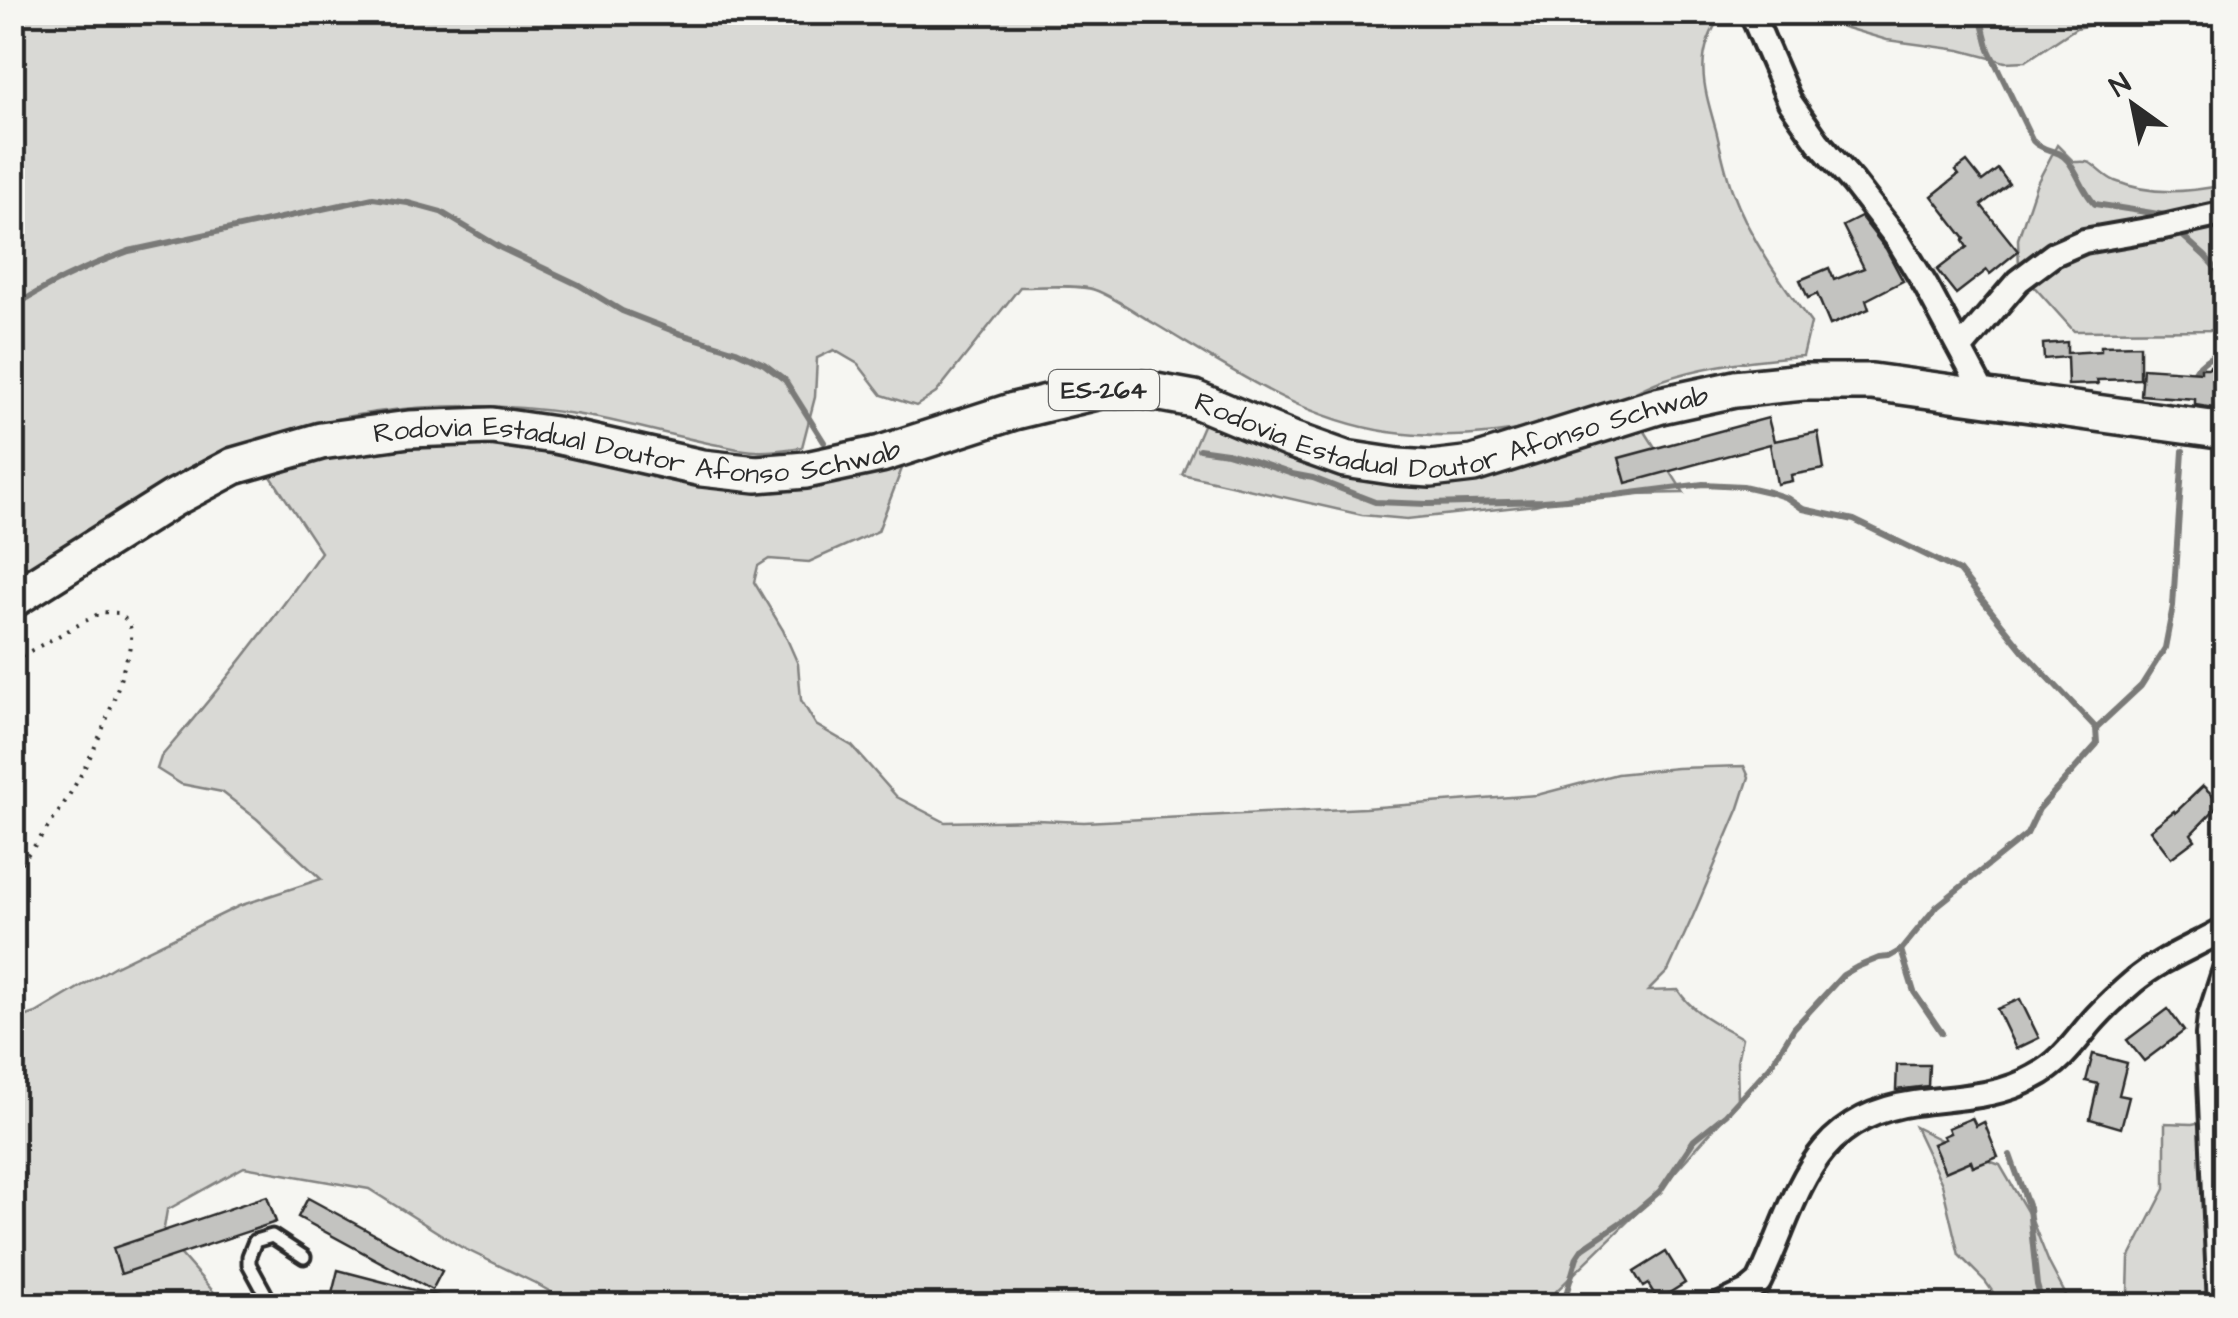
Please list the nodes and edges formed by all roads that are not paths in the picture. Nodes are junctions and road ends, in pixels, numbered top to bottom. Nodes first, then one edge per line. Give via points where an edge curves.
1 (1751, 12) edge
2 (2226, 213) edge
3 (1961, 348) junction
4 (1985, 396) junction
5 (2226, 431) edge
6 (12, 600) edge
7 (2226, 928) edge
8 (2226, 966) edge
9 (2217, 1027) edge
10 (304, 1257) dead end
11 (272, 1306) edge
12 (1718, 1306) edge
13 (2220, 1306) edge

1 - 3 street via 1790,102 1898,240
2 - 3 street via 2084,241 2054,254 2018,281
3 - 4 street
4 - 5 main road, Rodovia Estadual Doutor Afonso Schwab / ES-264
4 - 6 main road, Rodovia Estadual Doutor Afonso Schwab / ES-264 via 1872,382 1735,389 1473,464 1431,469 1345,459 1194,399 1138,389 1101,390 1014,411 880,454 756,474 492,426 409,428 320,441 234,466
7 - 12 street via 2138,978 2038,1075 1967,1098 1886,1109 1846,1129 1815,1159 1758,1282
8 - 9 street via 2210,1016
9 - 13 street via 2210,1108
10 - 11 lane via 272,1236 254,1241 249,1264

